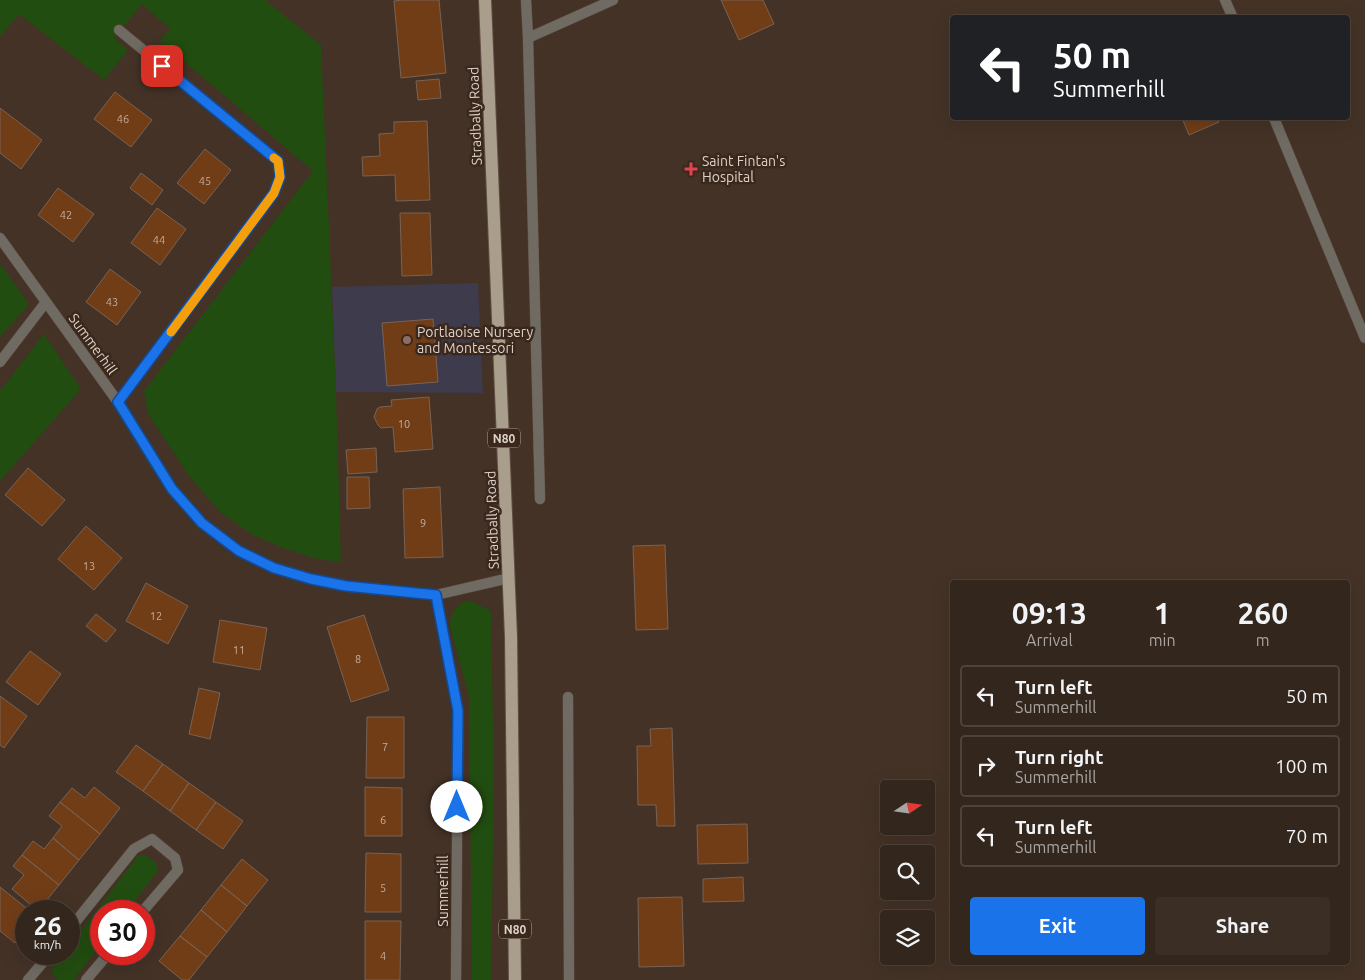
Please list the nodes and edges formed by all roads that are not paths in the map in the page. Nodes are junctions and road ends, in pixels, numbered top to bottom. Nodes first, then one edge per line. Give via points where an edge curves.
1 (486, 0) edge
2 (526, 0) edge
3 (613, 0) edge
4 (1225, 0) edge
5 (1231, 15) edge
6 (119, 30) dead end
7 (528, 38) junction
8 (1275, 120) edge
9 (0, 238) edge
10 (46, 302) junction
11 (1365, 338) edge
12 (0, 362) edge
13 (118, 402) junction
14 (540, 499) dead end
15 (509, 578) junction
16 (436, 595) junction
17 (568, 697) dead end
18 (93, 900) edge
19 (152, 900) edge
20 (90, 904) edge
21 (80, 916) edge
22 (41, 965) edge
23 (99, 965) edge
24 (28, 980) edge
25 (86, 980) edge
26 (456, 980) edge
27 (515, 980) edge
28 (569, 980) edge

1 - 15 main road, Stradbally Road / N80
2 - 7 street
3 - 7 street
4 - 5 street
6 - 13 street, Summerhill via 278,161 280,177 274,193
7 - 14 street
8 - 11 street
9 - 10 street, Summerhill
10 - 12 street
10 - 13 street, Summerhill
13 - 16 street, Summerhill via 172,489 202,523 239,551 274,568 311,579
15 - 16 street, Summerhill
15 - 27 main road, Stradbally Road / N80
16 - 26 street, Summerhill via 458,711
17 - 28 street
18 - 19 street via 134,850 152,839 175,858 178,870
20 - 21 street
22 - 24 street
23 - 25 street

